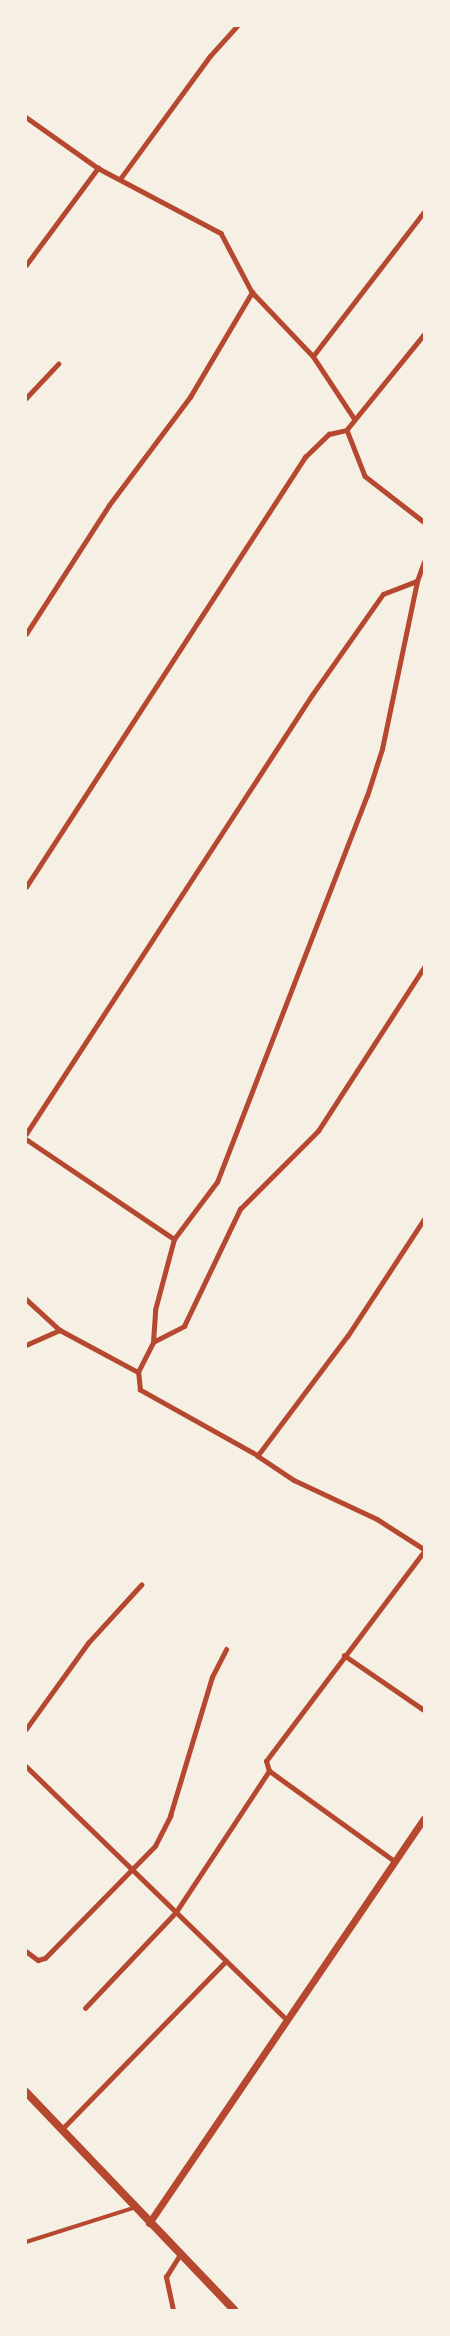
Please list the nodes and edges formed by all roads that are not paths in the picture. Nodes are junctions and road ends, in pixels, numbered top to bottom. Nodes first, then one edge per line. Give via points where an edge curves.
1 (237, 26) edge
2 (26, 117) edge
3 (98, 168) junction
4 (120, 179) junction
5 (424, 213) edge
6 (26, 265) edge
7 (252, 292) junction
8 (424, 335) edge
9 (313, 356) junction
10 (58, 364) dead end
11 (26, 398) edge
12 (354, 418) junction
13 (347, 430) junction
14 (424, 522) edge
15 (424, 562) edge
16 (417, 581) junction
17 (26, 634) edge
18 (26, 887) edge
19 (424, 966) edge
20 (26, 1134) edge
21 (26, 1139) edge
22 (424, 1220) edge
23 (174, 1239) junction
24 (26, 1299) edge
25 (60, 1330) junction
26 (153, 1342) junction
27 (26, 1345) edge
28 (138, 1372) junction
29 (258, 1456) junction
30 (424, 1550) edge
31 (141, 1585) dead end
32 (226, 1649) dead end
33 (344, 1655) junction
34 (424, 1710) edge
35 (26, 1729) edge
36 (26, 1766) edge
37 (269, 1771) junction
38 (424, 1820) edge
39 (396, 1863) junction
40 (134, 1871) junction
41 (176, 1912) junction
42 (26, 1951) edge
43 (226, 1961) junction
44 (85, 2008) dead end
45 (287, 2019) junction
46 (26, 2092) edge
47 (59, 2132) junction
48 (133, 2208) junction
49 (148, 2223) junction
50 (26, 2242) edge
51 (179, 2256) junction
52 (173, 2310) edge
53 (234, 2310) edge

1 - 4 street via 210,56
2 - 3 street
3 - 4 street
3 - 6 street
4 - 7 street via 221,233
5 - 9 street
7 - 9 street
7 - 17 street via 190,397 109,505
8 - 12 street
9 - 12 street
10 - 11 street
12 - 13 street
13 - 14 street via 365,476
13 - 18 street via 329,434 305,457
15 - 16 street
16 - 20 street via 383,594 318,686
16 - 23 street via 382,749 368,796 217,1182
19 - 26 street via 318,1131 240,1209 184,1326
21 - 23 street
22 - 29 street via 348,1336
23 - 26 street via 155,1310
24 - 25 street
25 - 27 street
25 - 28 street
26 - 28 street
28 - 29 street via 140,1390
29 - 30 street via 294,1480 377,1519
30 - 33 street
31 - 35 street via 88,1643
32 - 40 street via 212,1677 170,1816 155,1846
33 - 34 street
33 - 37 street via 266,1761
36 - 40 street
37 - 39 street
37 - 41 street
38 - 39 main road
39 - 45 main road
40 - 41 street
40 - 42 street via 45,1958 38,1960
41 - 43 street
41 - 44 street
43 - 45 street
43 - 47 street
45 - 49 main road
46 - 47 main road
47 - 48 main road
48 - 49 main road
48 - 50 street
49 - 51 main road
51 - 52 street via 166,2277
51 - 53 main road

